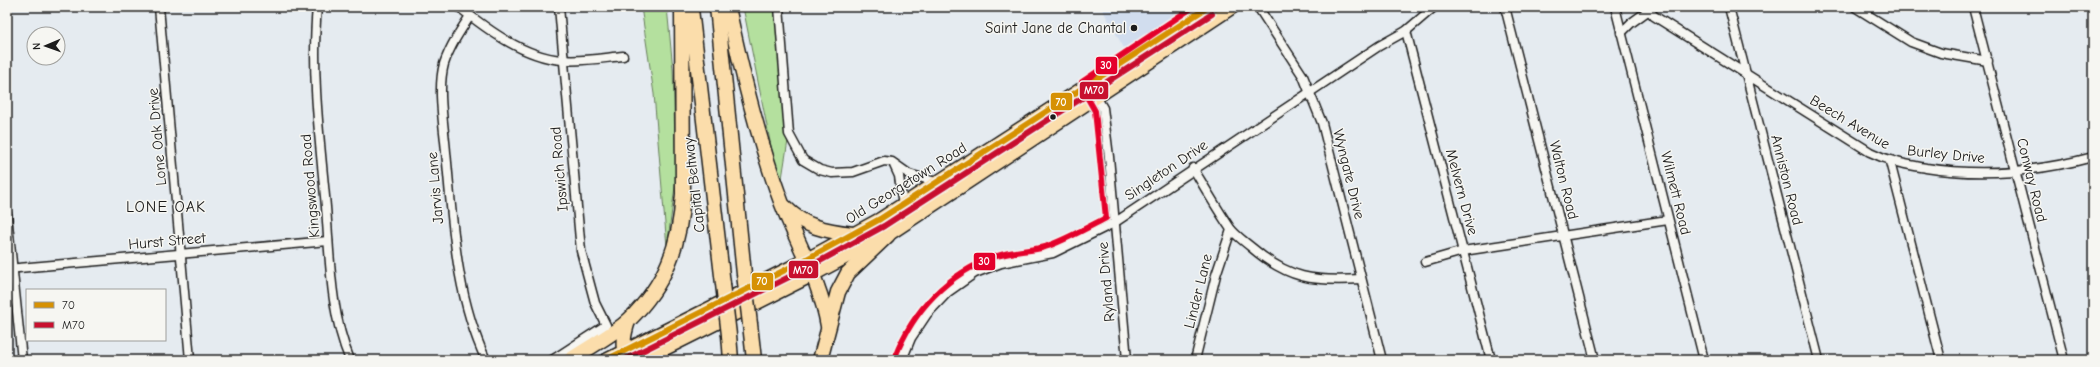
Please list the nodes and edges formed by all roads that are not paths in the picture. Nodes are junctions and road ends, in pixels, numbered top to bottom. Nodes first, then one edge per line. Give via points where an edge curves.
1 (159, 7) edge
2 (317, 7) edge
3 (459, 7) edge
4 (559, 7) edge
5 (682, 7) edge
6 (690, 7) edge
7 (717, 7) edge
8 (728, 7) edge
9 (779, 7) edge
10 (1208, 7) edge
11 (1233, 7) edge
12 (1258, 7) edge
13 (1434, 7) edge
14 (1505, 7) edge
15 (1615, 7) edge
16 (1729, 7) edge
17 (1855, 7) edge
18 (1973, 7) edge
19 (1647, 9) edge
20 (470, 16) junction
21 (1406, 31) junction
22 (1621, 33) junction
23 (623, 56) dead end
24 (563, 61) junction
25 (1988, 62) junction
26 (1746, 75) junction
27 (1090, 85) junction
28 (1310, 92) junction
29 (1096, 97) junction
30 (2093, 157) edge
31 (892, 162) junction
32 (1890, 162) junction
33 (1193, 168) junction
34 (2016, 172) junction
35 (939, 183) junction
36 (782, 204) junction
37 (903, 206) junction
38 (7, 214) edge
39 (1668, 220) junction
40 (1114, 222) junction
41 (1231, 230) junction
42 (853, 234) junction
43 (888, 235) junction
44 (1563, 235) junction
45 (328, 241) junction
46 (1463, 251) junction
47 (181, 254) junction
48 (805, 260) junction
49 (1425, 262) dead end
50 (10, 268) edge
51 (813, 276) junction
52 (1361, 279) junction
53 (628, 321) junction
54 (828, 326) junction
55 (625, 356) edge
56 (22, 360) edge
57 (190, 360) edge
58 (350, 360) edge
59 (486, 360) edge
60 (552, 360) edge
61 (570, 360) edge
62 (606, 360) edge
63 (643, 360) edge
64 (731, 360) edge
65 (754, 360) edge
66 (820, 360) edge
67 (902, 360) edge
68 (1127, 360) edge
69 (1195, 360) edge
70 (1382, 360) edge
71 (1491, 360) edge
72 (1595, 360) edge
73 (1704, 360) edge
74 (1819, 360) edge
75 (1941, 360) edge
76 (2064, 360) edge

1 - 47 street, Lone Oak Drive
2 - 45 street, Kingswood Road via 314,36 316,95
3 - 20 street
4 - 24 street, Ipswich Road
5 - 53 highway via 682,219 668,266 659,283
6 - 64 highway, Capital Beltway, bridge
7 - 65 highway, bridge
8 - 36 highway via 751,110
9 - 31 street via 789,134 803,160 820,170 832,173 853,172 884,161
10 - 27 main road, Old Georgetown Road
11 - 29 main road
12 - 28 street, Wyngate Drive via 1303,76
13 - 21 street, Singleton Drive
14 - 44 street, Walton Road
15 - 22 street, Wilmett Road
16 - 26 street, Anniston Road
17 - 25 street via 1911,42 1941,53
18 - 25 street, Conway Road
19 - 22 street
19 - 26 street, Beech Avenue
20 - 24 street via 530,52
20 - 59 street, Jarvis Lane via 455,37 444,64 443,117 461,290 475,338
21 - 28 street, Singleton Drive
21 - 46 street, Melvern Drive
22 - 39 street, Wilmett Road
23 - 24 street
24 - 60 street, Ipswich Road via 581,251 595,303 606,325
25 - 34 street, Conway Road
26 - 32 street, Beech Avenue
26 - 74 street, Anniston Road
27 - 29 street, Ryland Drive
27 - 35 main road, Old Georgetown Road
28 - 33 street, Singleton Drive
28 - 52 street, Wyngate Drive via 1322,123
29 - 40 street, Ryland Drive via 1103,108
29 - 43 main road
30 - 34 street, Burley Drive via 2058,166
31 - 35 street via 909,174
31 - 37 street via 899,176
32 - 34 street, Burley Drive via 1952,172
32 - 75 street, Beech Avenue
33 - 40 street, Singleton Drive
33 - 41 street
34 - 76 street, Conway Road
35 - 37 main road, Old Georgetown Road
36 - 42 highway via 795,218 804,223 817,228
36 - 48 highway
37 - 42 main road, Old Georgetown Road
38 - 50 street
39 - 44 street
39 - 73 street, Wilmett Road
40 - 67 street, Singleton Drive via 1053,252 1001,263 975,273 948,292 926,314 911,338
40 - 68 street, Ryland Drive
41 - 52 street via 1266,261 1296,275 1327,281
41 - 69 street, Linder Lane via 1216,275
42 - 48 main road, Old Georgetown Road
43 - 51 main road
43 - 54 highway via 848,273 838,292
44 - 46 street
44 - 72 street, Walton Road
45 - 47 street, Hurst Street
45 - 58 street, Kingswood Road via 334,301
46 - 49 street
46 - 71 street, Melvern Drive
47 - 50 street, Hurst Street
47 - 57 street, Lone Oak Drive
48 - 51 highway
48 - 55 main road, Old Georgetown Road
50 - 56 street
51 - 54 highway via 825,304
51 - 63 main road
52 - 70 street, Wyngate Drive
53 - 55 highway via 623,336
53 - 61 highway
54 - 66 highway
55 - 62 main road, Old Georgetown Road

